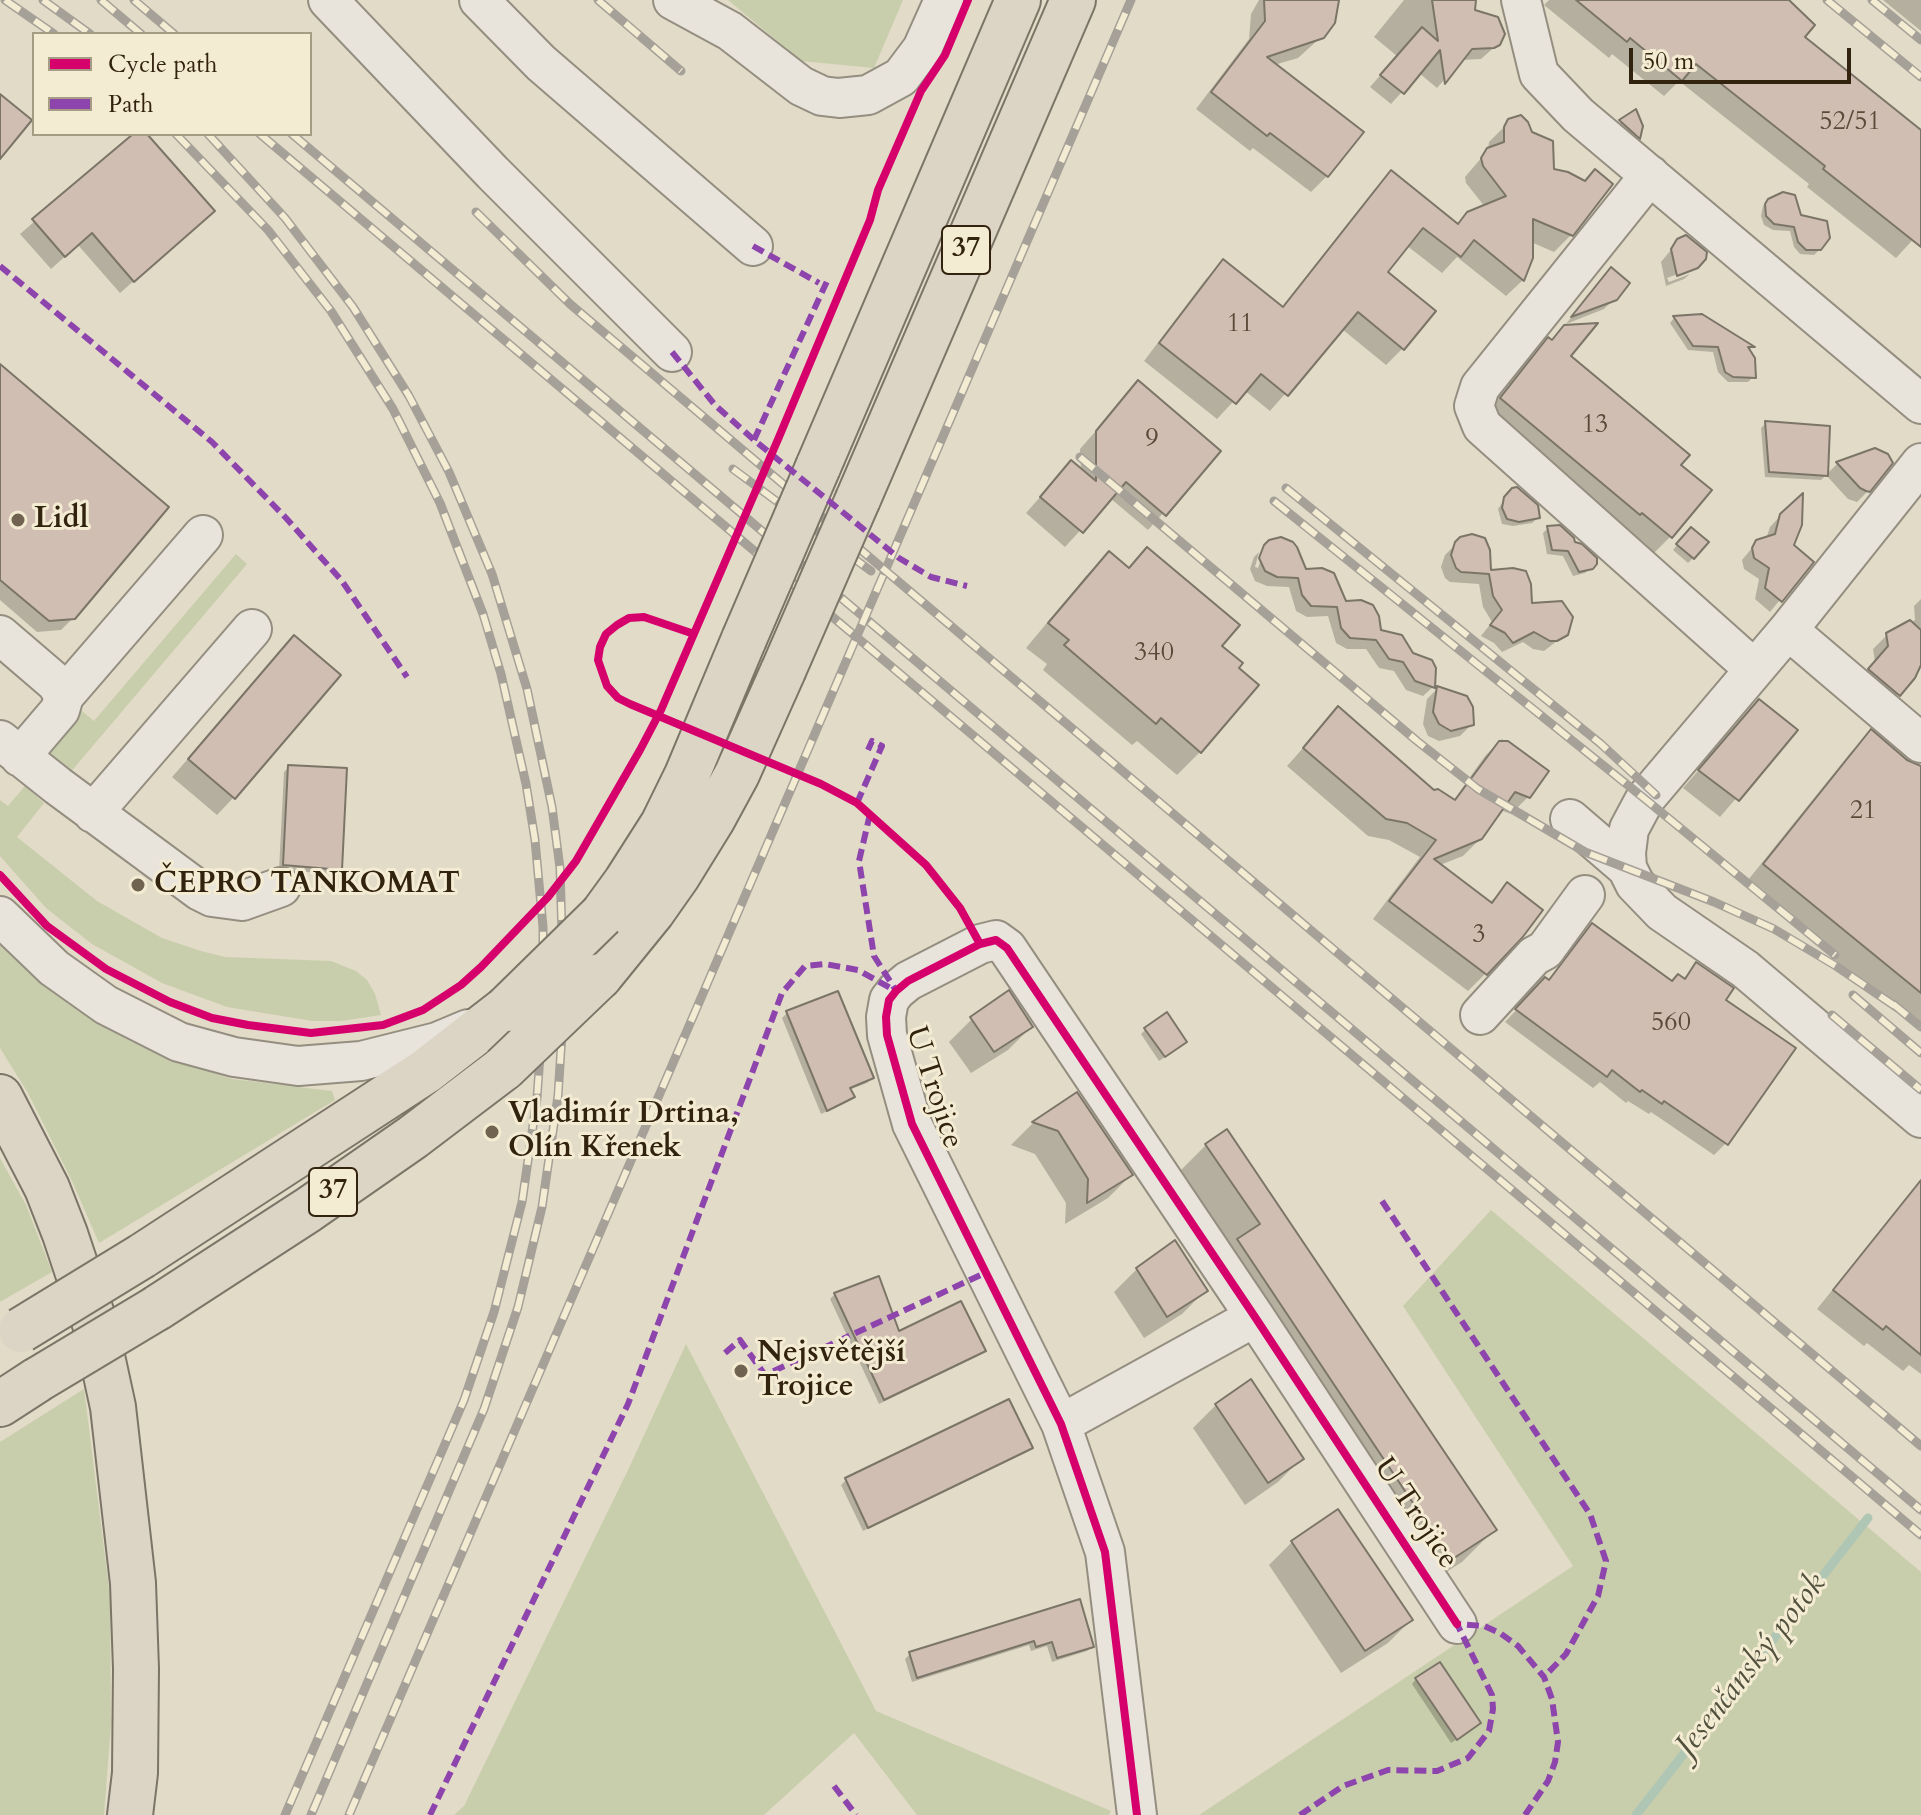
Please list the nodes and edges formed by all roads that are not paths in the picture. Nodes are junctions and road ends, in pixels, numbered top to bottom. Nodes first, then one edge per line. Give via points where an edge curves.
1 (328, 0) edge
2 (479, 0) edge
3 (673, 0) edge
4 (944, 0) edge
5 (1018, 0) edge
6 (1073, 0) edge
7 (1521, 0) edge
8 (1650, 175) junction
9 (753, 246) dead end
10 (672, 352) dead end
11 (1921, 404) edge
12 (1921, 463) edge
13 (203, 535) dead end
14 (252, 629) dead end
15 (1788, 630) junction
16 (0, 635) edge
17 (1754, 669) junction
18 (64, 696) junction
19 (1921, 743) edge
20 (10, 748) edge
21 (93, 813) junction
22 (1570, 819) dead end
23 (1627, 868) junction
24 (281, 887) dead end
25 (1585, 895) dead end
26 (0, 916) edge
27 (506, 1009) junction
28 (1480, 1015) dead end
29 (0, 1097) edge
30 (1921, 1118) edge
31 (1255, 1317) junction
32 (10, 1337) edge
33 (0, 1404) edge
34 (1061, 1424) junction
35 (1457, 1624) dead end
36 (130, 1815) edge
37 (1137, 1815) edge

1 - 10 street
2 - 9 street via 541,63
3 - 4 street via 730,31 801,86 839,98 868,95 901,77 922,49
5 - 27 main road, 37, bridge via 663,824 602,915
6 - 33 main road, 37, bridge via 737,774 652,912 600,976 504,1068 413,1137 157,1308
7 - 8 street via 1539,74 1578,115
8 - 11 street
8 - 17 street via 1480,387 1474,406 1482,426
12 - 15 street
13 - 18 street
14 - 21 street
15 - 17 street
15 - 19 street
16 - 18 street
17 - 23 street via 1636,813 1626,841
18 - 20 street via 60,710
20 - 21 street
21 - 24 street via 212,897 242,901
22 - 23 street
23 - 30 street via 1662,912 1745,969
25 - 28 street via 1545,950
26 - 27 street via 54,968 106,1005 179,1042 234,1057 298,1066 361,1061 437,1042
27 - 32 main road, 37, bridge via 426,1071
29 - 36 main road via 65,1234 95,1324 113,1407 133,1583 135,1773
31 - 34 street
31 - 34 street, U Trojice via 1000,942 980,944 908,981 889,1000 886,1017 912,1124
31 - 35 street, U Trojice
34 - 37 street, U Trojice via 1105,1552

